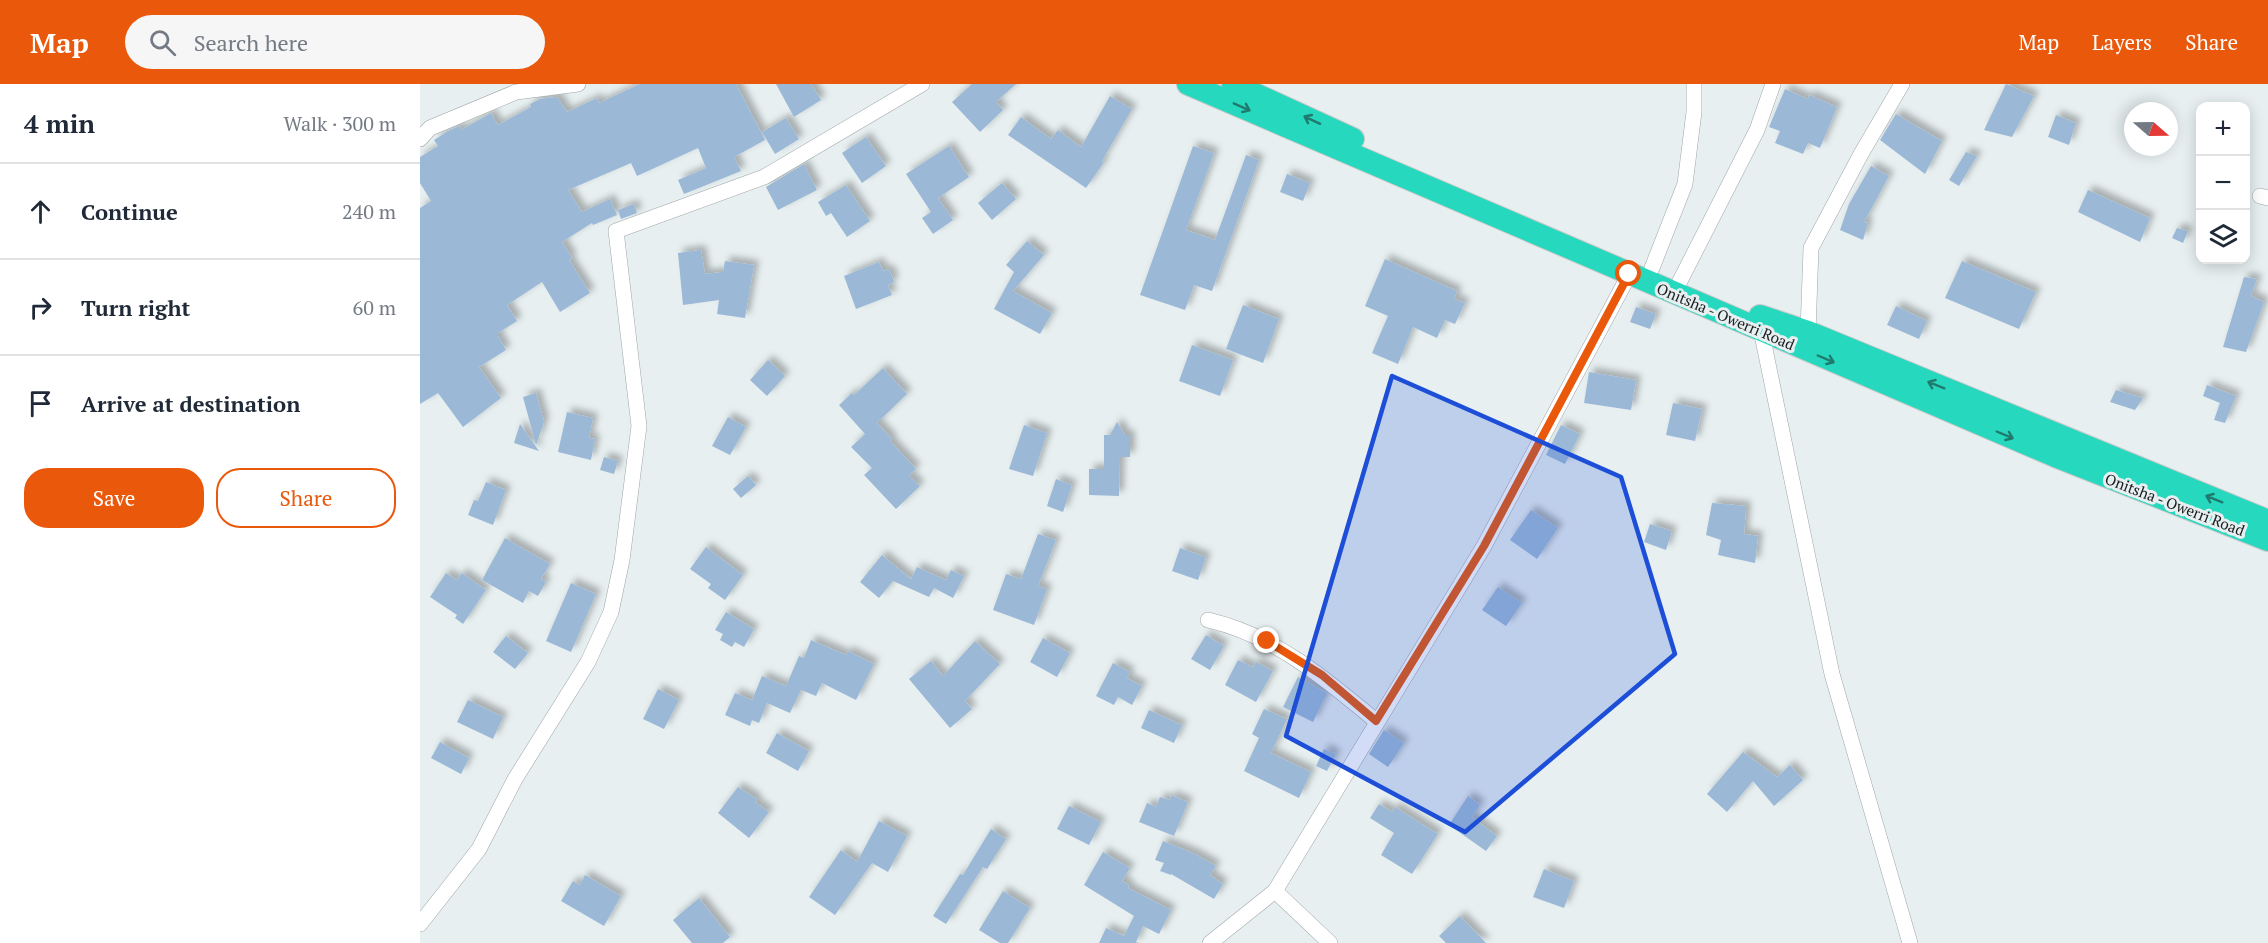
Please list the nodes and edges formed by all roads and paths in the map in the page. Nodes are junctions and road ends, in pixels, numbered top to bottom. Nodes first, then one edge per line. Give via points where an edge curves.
1 (578, 84) edge
2 (922, 84) edge
3 (1188, 84) edge
4 (1233, 84) edge
5 (1694, 84) edge
6 (1773, 84) edge
7 (1902, 84) edge
8 (420, 139) edge
9 (1652, 268) junction
10 (1629, 274) junction
11 (1680, 281) junction
12 (1761, 330) junction
13 (1808, 332) junction
14 (2268, 520) edge
15 (2268, 540) edge
16 (1208, 620) dead end
17 (1376, 721) junction
18 (1275, 891) junction
19 (420, 924) edge
20 (1210, 943) edge
21 (1330, 943) edge
22 (1910, 943) edge

1 - 8 street via 516,92 430,128
2 - 19 street via 764,177 616,231 639,426 622,560 611,612 588,662 515,779 479,849
3 -> 10 highway, Onitsha - Owerri Road
9 -> 4 highway, Onitsha - Owerri Road
5 - 9 street via 1685,184
6 - 11 street via 1757,130
7 - 13 street via 1812,248
9 - 11 highway, Onitsha - Owerri Road
10 - 12 highway, Onitsha - Owerri Road
10 - 17 street via 1484,546
11 - 13 highway, Onitsha - Owerri Road via 1753,314
12 -> 15 highway, Onitsha - Owerri Road via 2055,456
12 - 22 street via 1832,674
14 -> 13 highway, Onitsha - Owerri Road
16 - 17 street via 1267,641 1322,675
17 - 18 street
18 - 20 street
18 - 21 street

